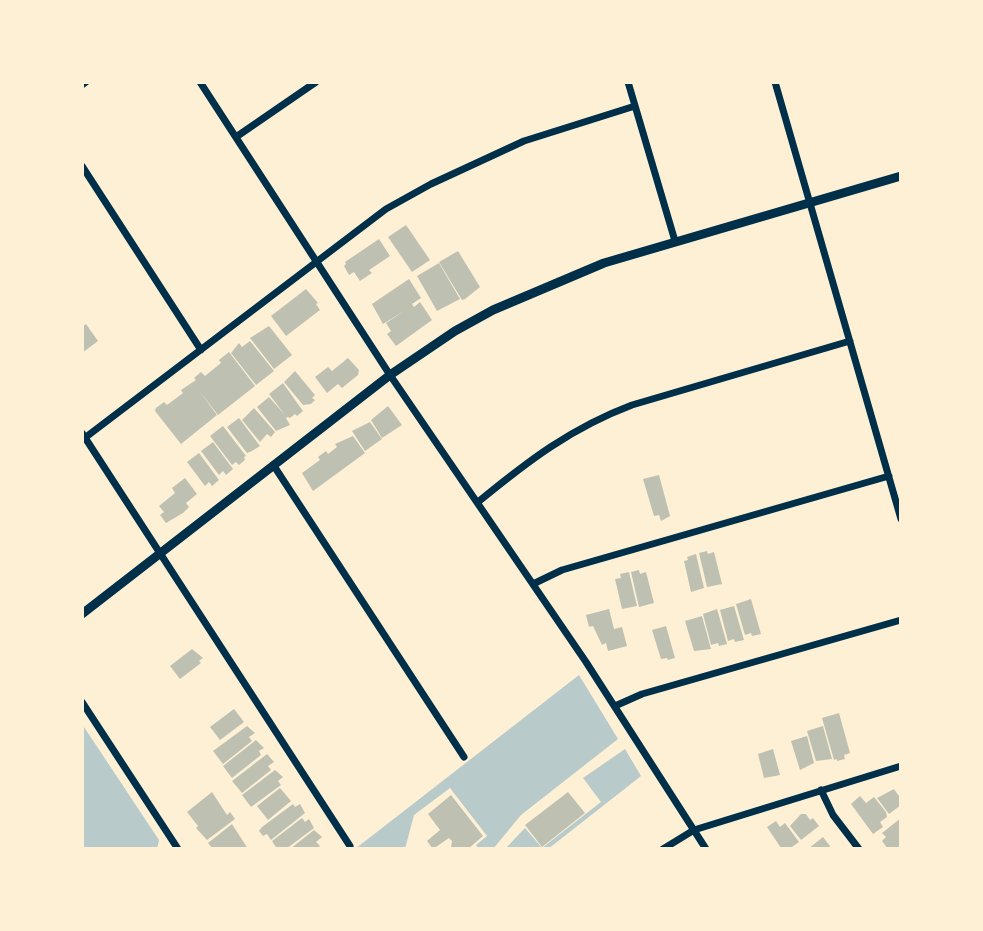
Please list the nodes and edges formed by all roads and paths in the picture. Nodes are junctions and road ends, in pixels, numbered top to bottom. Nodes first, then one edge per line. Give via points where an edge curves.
1 (200, 82) edge
2 (316, 82) edge
3 (628, 82) edge
4 (775, 82) edge
5 (635, 106) junction
6 (236, 137) junction
7 (82, 166) edge
8 (901, 176) edge
9 (810, 202) junction
10 (675, 241) junction
11 (316, 260) junction
12 (850, 341) junction
13 (201, 350) junction
14 (390, 375) junction
15 (83, 437) edge
16 (274, 466) junction
17 (889, 476) junction
18 (478, 502) junction
19 (901, 519) edge
20 (161, 554) junction
21 (533, 584) junction
22 (82, 614) edge
23 (901, 620) edge
24 (82, 702) edge
25 (615, 706) junction
26 (464, 757) dead end
27 (901, 766) edge
28 (821, 790) junction
29 (694, 830) junction
30 (350, 846) dead end
31 (177, 849) edge
32 (663, 849) edge
33 (706, 849) edge
34 (859, 849) edge

1 - 6 street
2 - 6 street
3 - 5 street
4 - 9 street
5 - 10 street
5 - 11 street via 483,159 386,209
6 - 11 street
7 - 13 street
8 - 9 street
9 - 10 street
9 - 12 street
10 - 14 street via 528,293 455,331
11 - 13 street
11 - 14 street
12 - 17 street
12 - 18 street via 605,415 545,449
13 - 15 street
14 - 16 street
14 - 18 street
15 - 20 street
16 - 20 street
16 - 26 street
17 - 19 street
17 - 21 street via 562,570
18 - 21 street
20 - 22 street
20 - 30 street
21 - 25 street
23 - 25 street
24 - 31 street
25 - 29 street
27 - 28 street
28 - 29 street
28 - 34 street
29 - 32 street
29 - 33 street

